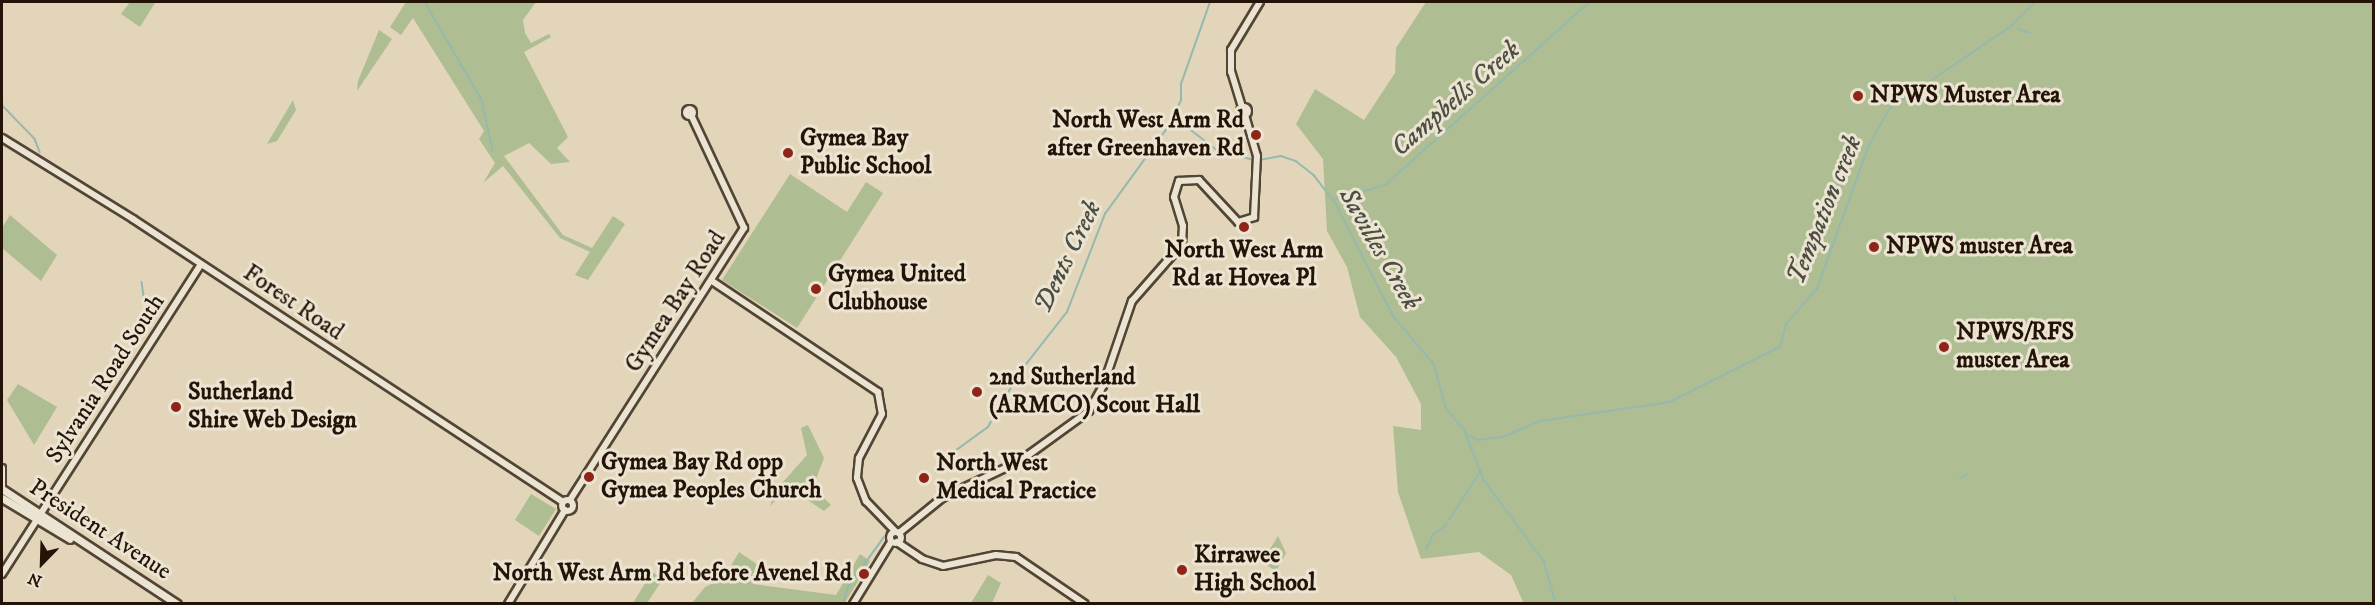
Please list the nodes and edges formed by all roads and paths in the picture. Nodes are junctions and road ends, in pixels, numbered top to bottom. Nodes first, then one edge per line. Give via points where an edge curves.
1 (1260, 2) edge
2 (691, 115) dead end
3 (2, 138) edge
4 (201, 264) junction
5 (712, 281) junction
6 (2, 468) edge
7 (2, 488) edge
8 (2, 498) edge
9 (566, 501) junction
10 (38, 517) junction
11 (897, 532) junction
12 (894, 542) junction
13 (2, 574) edge
14 (170, 603) edge
15 (177, 603) edge
16 (508, 603) edge
17 (853, 603) edge
18 (1086, 603) edge

1 - 11 street via 1232,50 1231,72 1242,107 1240,112 1245,115 1257,156 1256,210 1245,222 1232,217 1199,180 1185,178 1177,184 1174,197 1183,226 1182,244 1132,301 1103,386 1084,416 1020,461 942,498
2 - 5 street, Gymea Bay Road via 744,224
3 - 4 street, Forest Road
4 - 9 street, Forest Road
4 - 10 street, Sylvania Road South
5 - 9 street, Gymea Bay Road
5 - 11 street via 878,392 882,414 859,458 857,478 866,501
6 - 7 street
7 - 10 main road, President Avenue
8 - 10 main road, President Avenue
9 - 16 street, Gymea Bay Road via 572,509 565,510
10 - 13 street, Sylvania Road South
10 - 14 main road, President Avenue
10 - 15 main road, President Avenue
11 - 12 street
12 - 17 street
12 - 18 street via 943,566 996,555 1016,558

